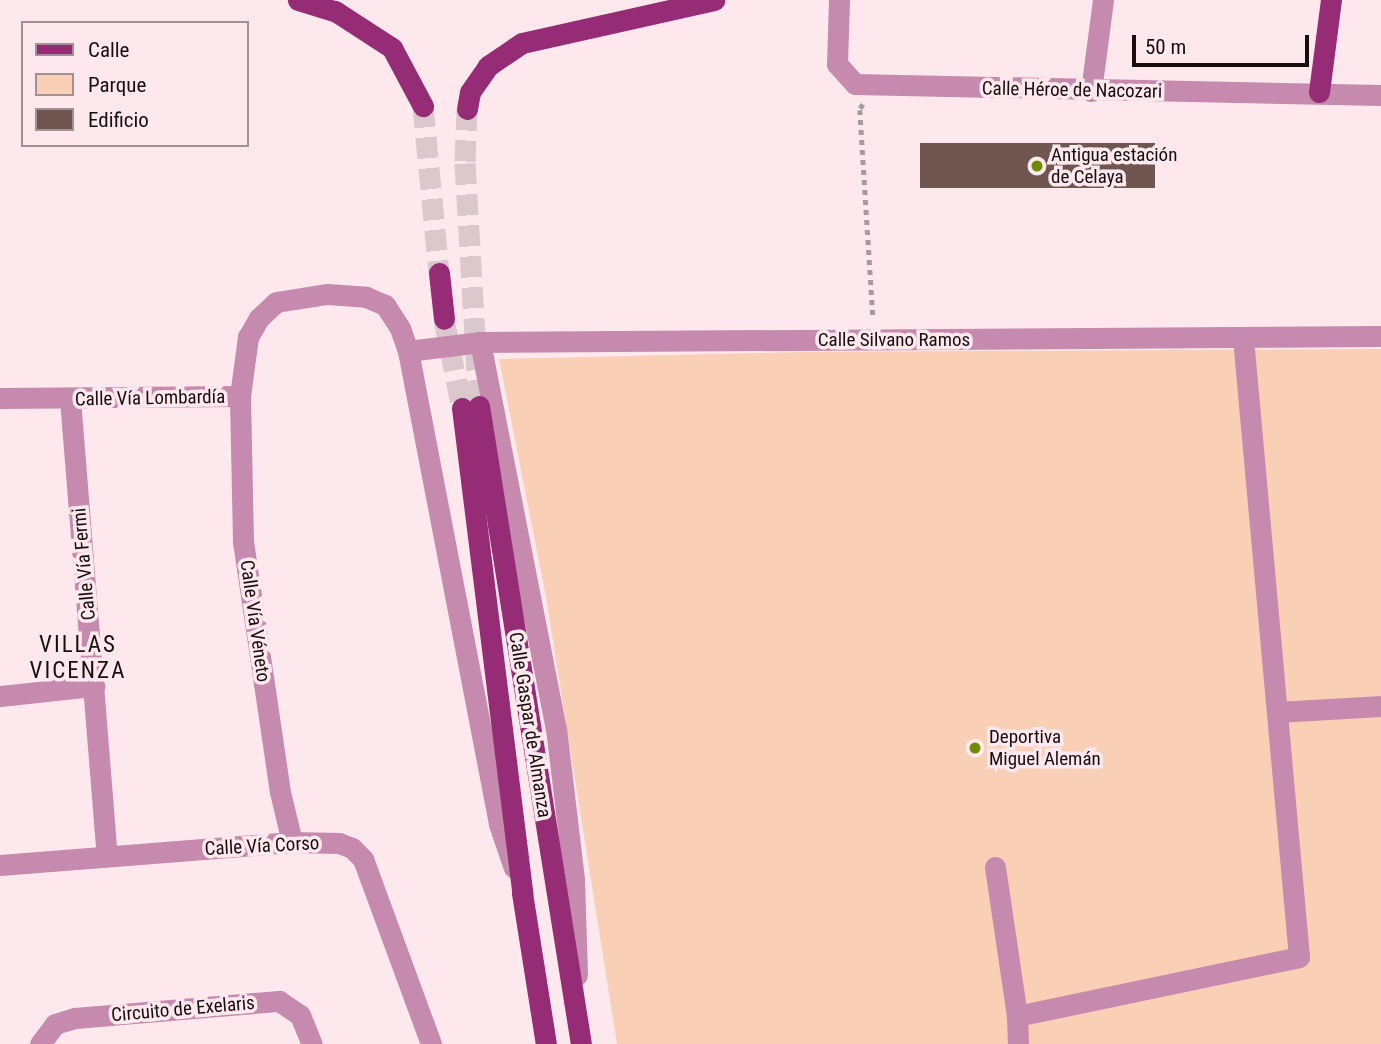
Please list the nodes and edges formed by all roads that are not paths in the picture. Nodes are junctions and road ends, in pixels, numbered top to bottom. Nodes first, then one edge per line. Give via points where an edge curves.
1 (298, 0) edge
2 (714, 0) edge
3 (839, 0) edge
4 (1103, 0) edge
5 (1331, 0) edge
6 (1091, 91) junction
7 (1319, 92) junction
8 (1381, 94) edge
9 (423, 106) tunnel mouth
10 (467, 109) tunnel mouth
11 (439, 273) tunnel mouth
12 (444, 319) tunnel mouth
13 (1381, 336) edge
14 (1243, 338) junction
15 (480, 342) junction
16 (408, 351) junction
17 (240, 397) junction
18 (0, 398) edge
19 (70, 399) junction
20 (94, 686) junction
21 (0, 696) edge
22 (1381, 706) edge
23 (1277, 712) junction
24 (292, 842) junction
25 (107, 855) junction
26 (0, 865) edge
27 (995, 867) dead end
28 (522, 893) junction
29 (1017, 1016) junction
30 (580, 1039) edge
31 (40, 1044) edge
32 (312, 1044) edge
33 (431, 1044) edge
34 (546, 1044) edge
35 (1018, 1044) edge

1 - 9 main road via 335,12 391,48
2 - 10 main road via 522,43 488,66 470,92
3 - 6 street, Calle Héroe de Nacozari via 837,64 855,84
4 - 6 street
5 - 7 main road
6 - 7 street, Calle Héroe de Nacozari
7 - 8 street, Calle Héroe de Nacozari
11 - 12 main road
13 - 14 street, Calle Silvano Ramos
14 - 15 street, Calle Silvano Ramos
14 - 23 street
15 - 16 street, Calle Silvano Ramos
15 - 30 street via 556,728 574,880
16 - 17 street, Calle Vía Lombardía via 385,306 366,297 327,294 276,302 258,318 248,337
16 - 28 street, Calle Vía Lombardía via 499,824
17 - 19 street, Calle Vía Lombardía
17 - 24 street, Calle Vía Véneto via 243,541 280,792
18 - 19 street, Calle Vía Lombardía
19 - 20 street, Calle Vía Fermi
20 - 21 street
20 - 25 street, Calle Vía Fermi
22 - 23 street
23 - 29 street via 1299,957
24 - 25 street, Calle Vía Corso
24 - 33 street, Calle Vía Corso via 339,843 363,859
25 - 26 street, Calle Vía Corso
27 - 29 street
28 - 30 main road, Calle Gaspar de Almanza via 470,407
28 - 34 main road, Calle Gaspar de Almanza
29 - 35 street
31 - 32 street, Circuito de Exelaris via 55,1024 75,1018 279,1002 300,1015

